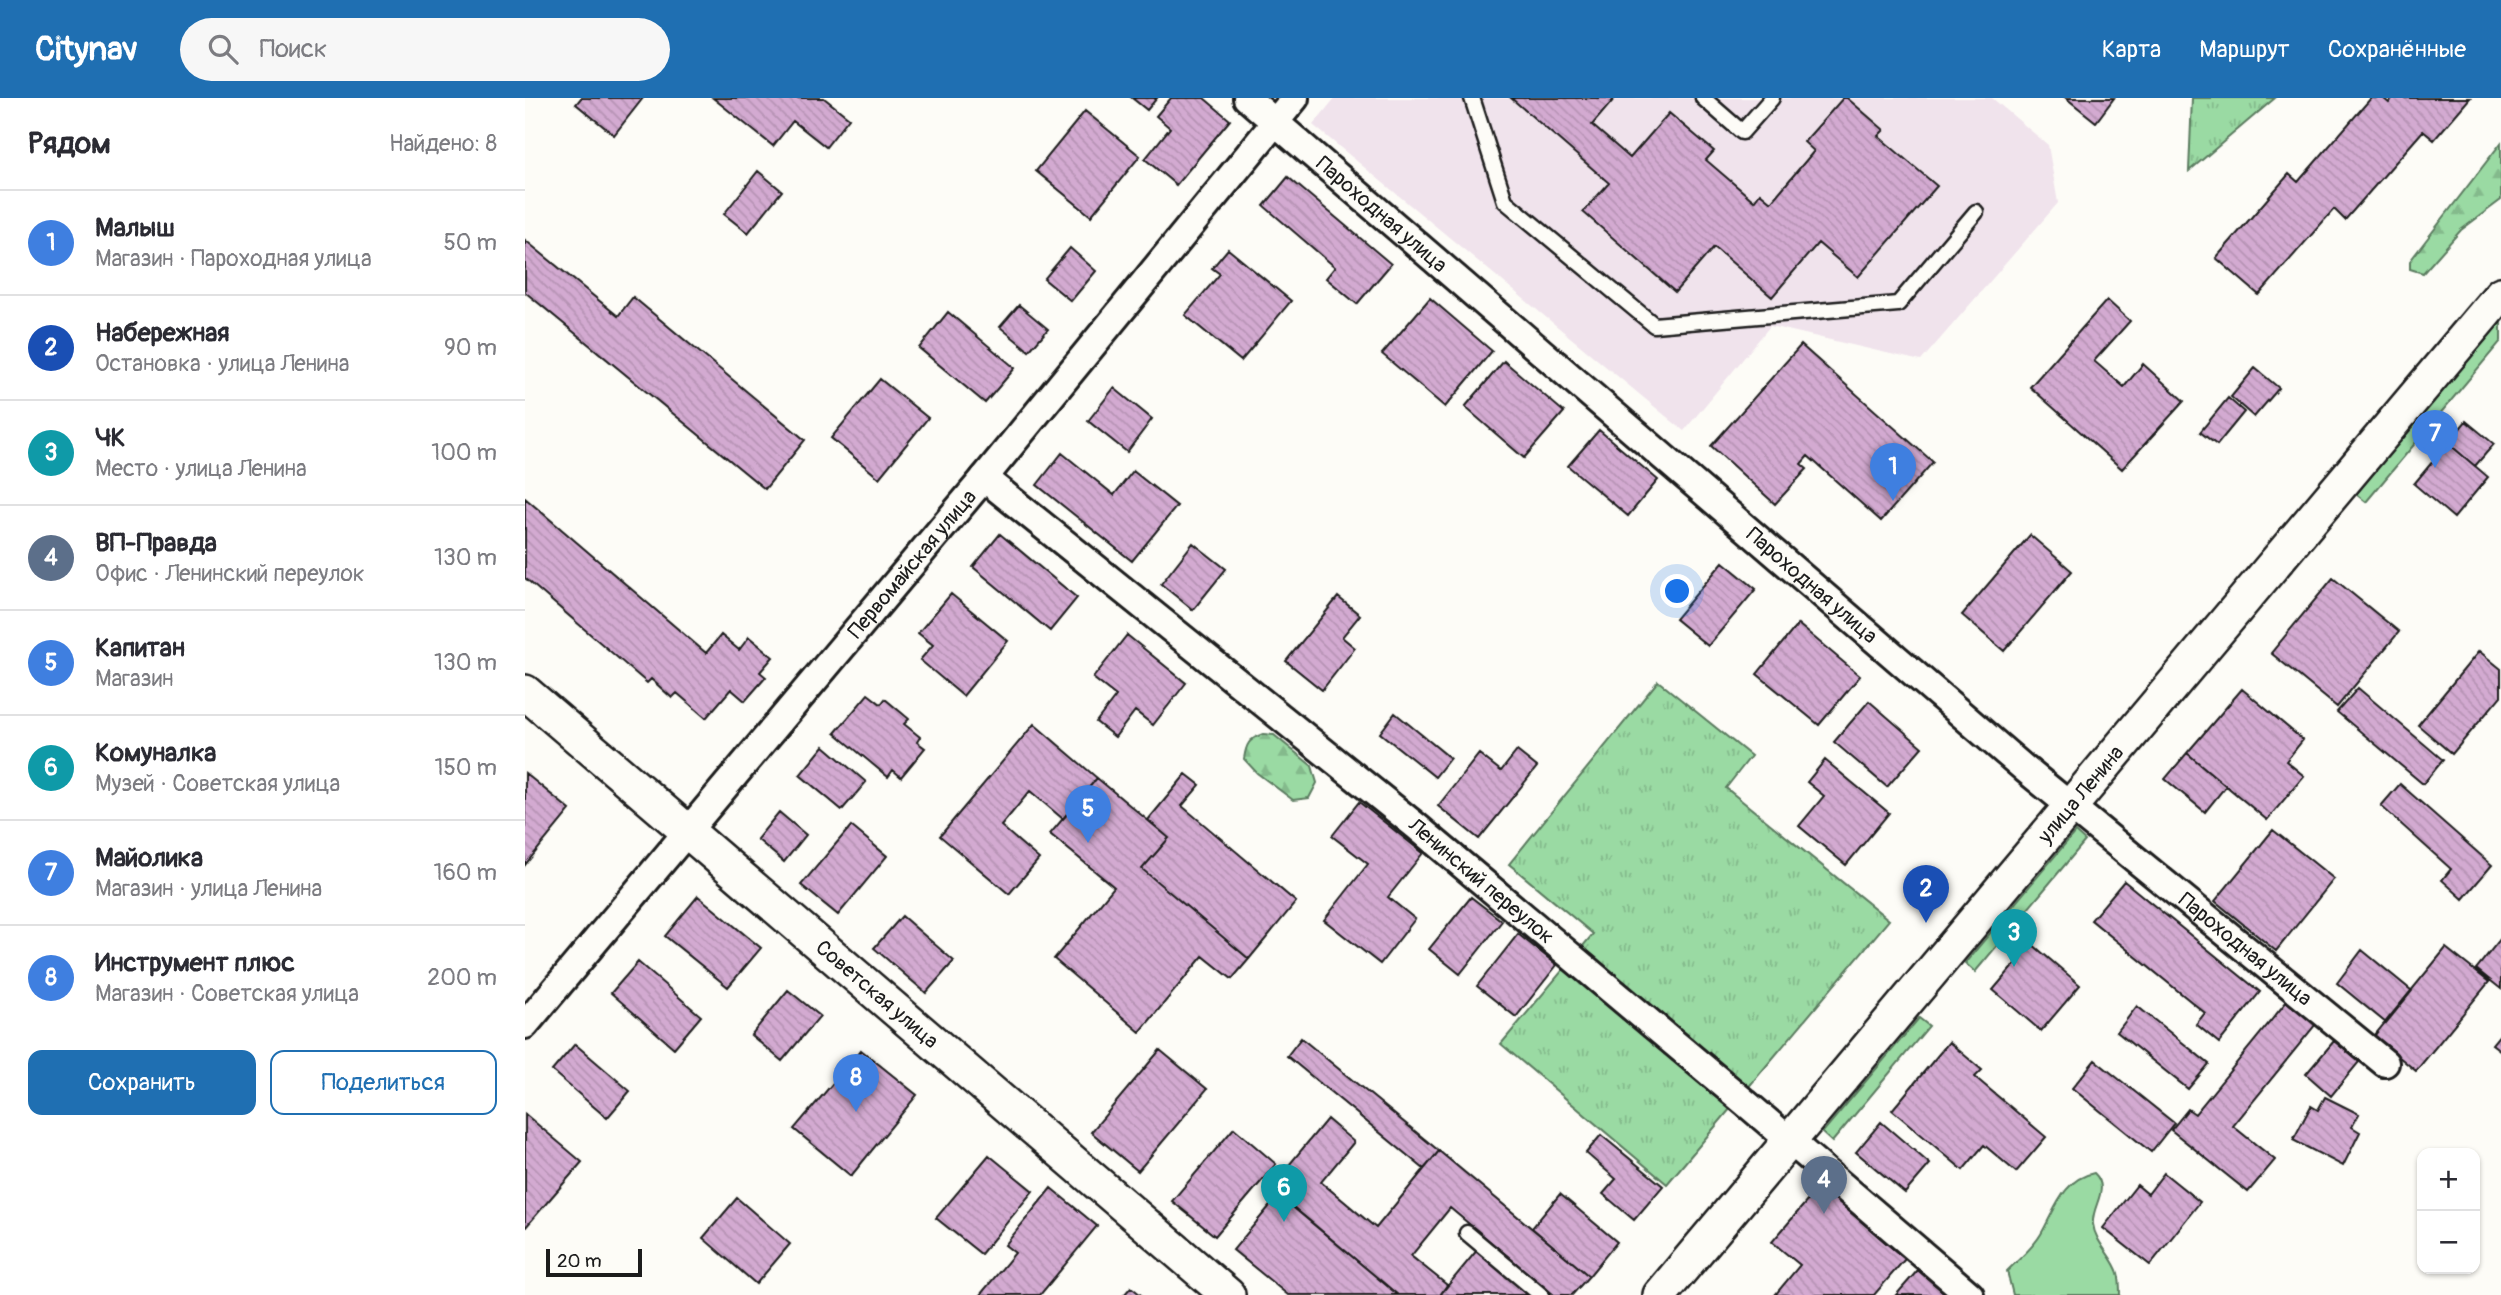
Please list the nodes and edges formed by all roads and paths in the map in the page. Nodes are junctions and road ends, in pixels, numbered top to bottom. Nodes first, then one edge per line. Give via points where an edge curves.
1 (1247, 98) edge
2 (1294, 98) edge
3 (1472, 98) edge
4 (1703, 98) edge
5 (1772, 98) edge
6 (1274, 123) junction
7 (1976, 212) dead end
8 (2501, 294) edge
9 (984, 478) junction
10 (525, 692) edge
11 (2070, 807) junction
12 (688, 831) junction
13 (525, 1025) edge
14 (2385, 1063) dead end
15 (1789, 1140) junction
16 (1467, 1233) dead end
17 (1228, 1295) edge
18 (1541, 1295) edge
19 (1660, 1295) edge
20 (1970, 1295) edge

1 - 6 street, Пароходная улица
2 - 6 street, Первомайская улица
3 - 7 lane via 1506,201 1654,325 1898,304
4 - 5 lane via 1742,132
6 - 9 street, Первомайская улица
6 - 11 street, Пароходная улица
8 - 11 street, улица Ленина
9 - 12 street, Первомайская улица
9 - 15 street, Ленинский переулок via 1416,826
10 - 12 street, Советская улица
11 - 14 street, Пароходная улица
11 - 15 street, улица Ленина
12 - 13 street, Первомайская улица
12 - 17 street, Советская улица
15 - 19 street, улица Ленина
15 - 20 street, Ленинский переулок
16 - 18 lane

